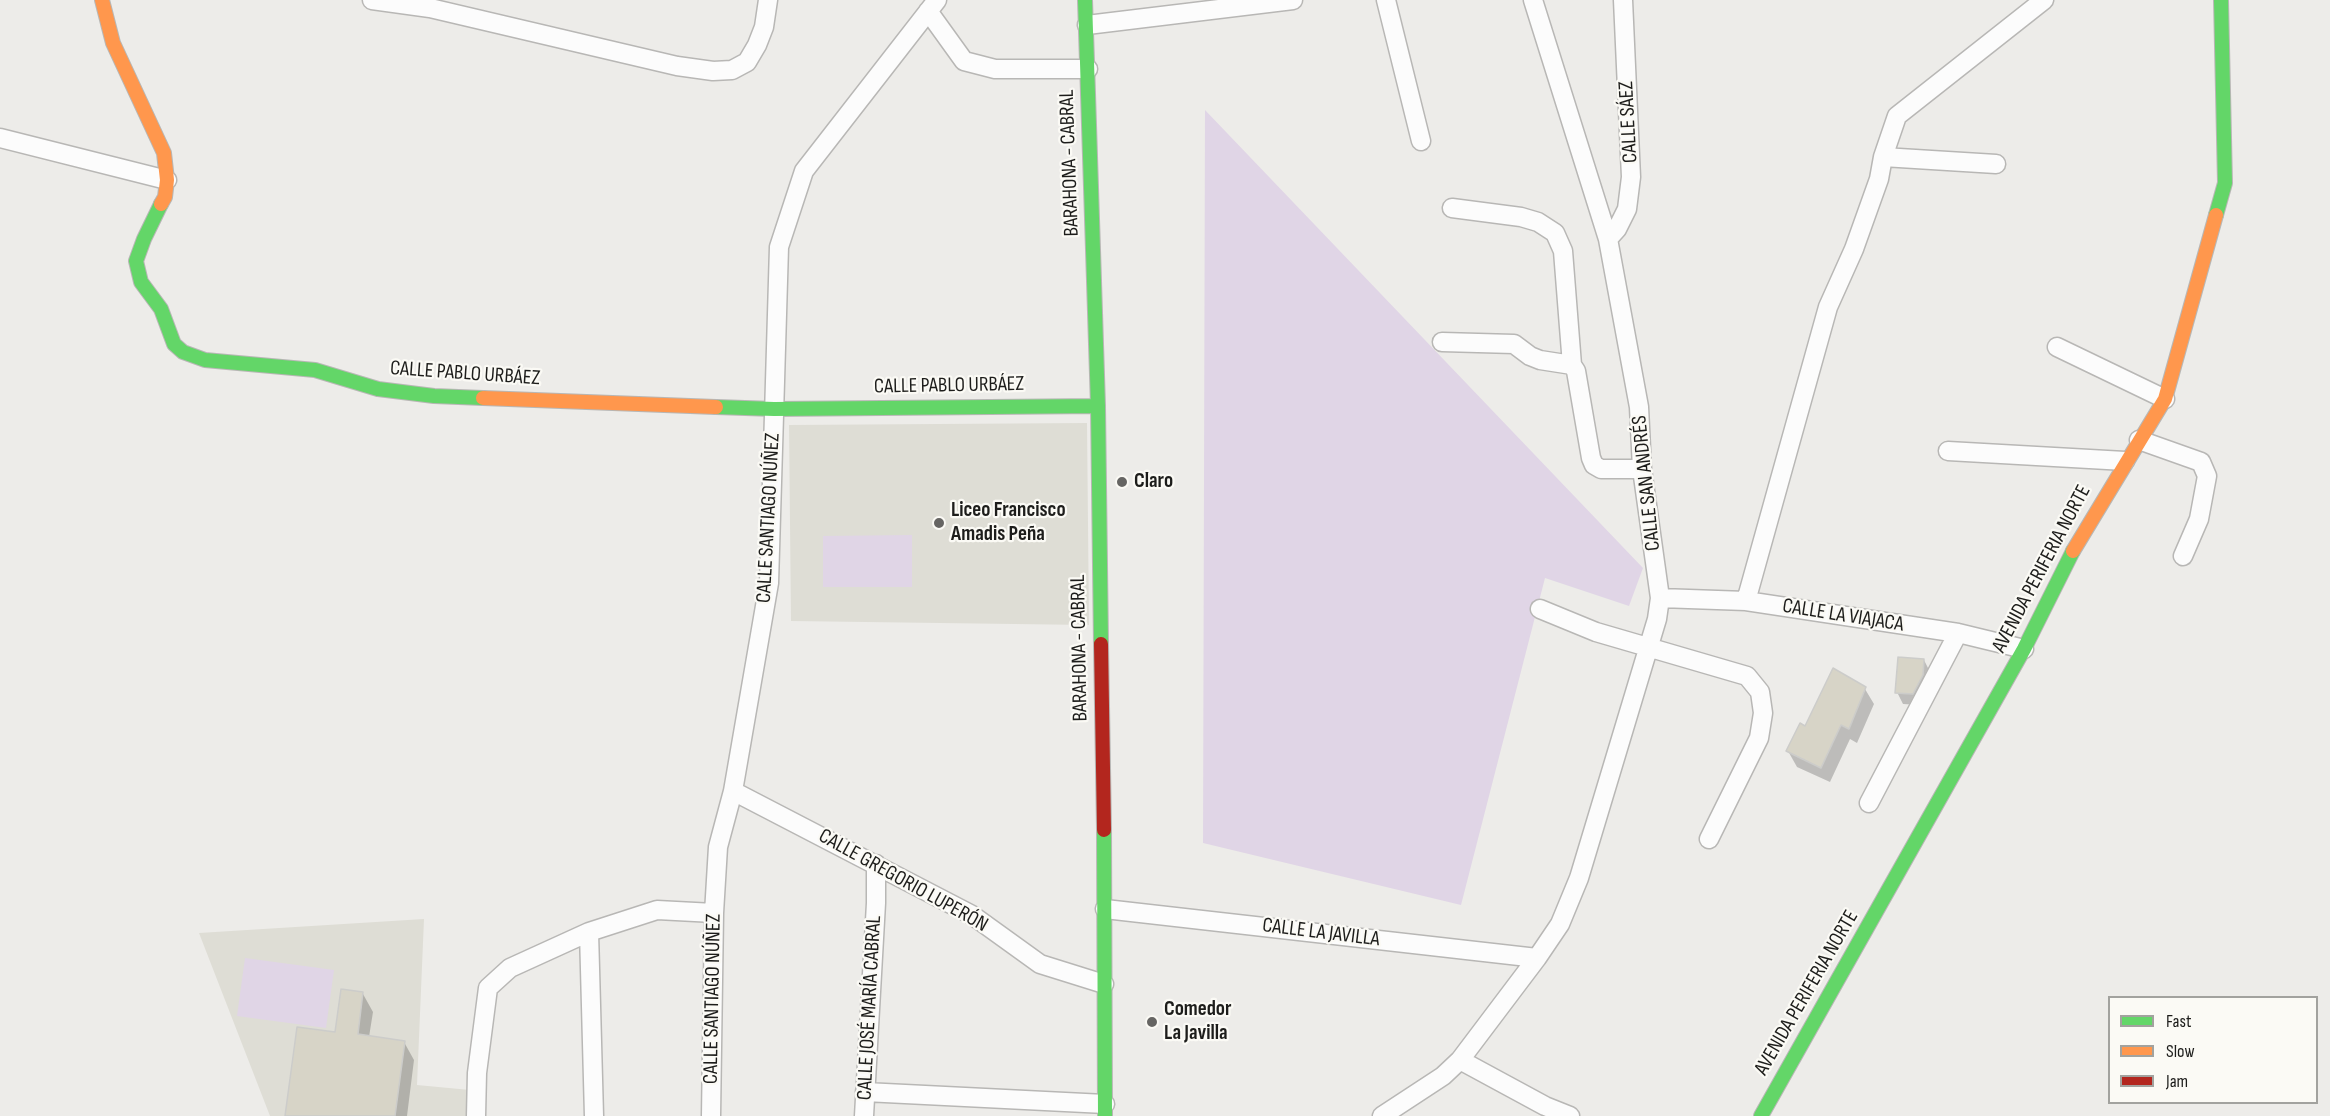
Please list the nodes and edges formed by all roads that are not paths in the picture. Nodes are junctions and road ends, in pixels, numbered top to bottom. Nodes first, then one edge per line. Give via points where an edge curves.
1 (102, 0) edge
2 (372, 0) edge
3 (768, 0) edge
4 (1085, 0) edge
5 (1293, 0) edge
6 (1386, 0) edge
7 (1533, 0) edge
8 (1623, 0) edge
9 (2044, 0) edge
10 (2221, 0) edge
11 (932, 6) edge
12 (1087, 25) junction
13 (1088, 69) junction
14 (0, 138) edge
15 (1421, 141) dead end
16 (1883, 157) junction
17 (1996, 164) dead end
18 (167, 180) junction
19 (1452, 208) dead end
20 (1608, 239) junction
21 (1442, 342) dead end
22 (2057, 347) dead end
23 (1572, 365) junction
24 (2165, 399) junction
25 (1098, 406) junction
26 (774, 409) junction
27 (2139, 440) junction
28 (1948, 451) dead end
29 (2125, 461) junction
30 (1642, 469) junction
31 (2183, 556) dead end
32 (1660, 598) junction
33 (1746, 601) junction
34 (1540, 609) dead end
35 (1958, 633) junction
36 (1648, 648) junction
37 (2024, 649) junction
38 (733, 790) junction
39 (1869, 803) dead end
40 (1709, 838) dead end
41 (876, 864) junction
42 (1105, 909) junction
43 (714, 914) junction
44 (590, 932) junction
45 (1537, 958) junction
46 (1104, 984) junction
47 (1460, 1060) junction
48 (865, 1092) junction
49 (1105, 1110) edge
50 (476, 1116) edge
51 (594, 1116) edge
52 (711, 1116) edge
53 (864, 1116) edge
54 (1382, 1116) edge
55 (1570, 1116) edge
56 (1761, 1116) edge

1 - 18 street, CALLE PABLO URBÁEZ via 112,43 164,153
2 - 3 street via 430,8 676,66 713,71 732,70 747,62 764,27
4 - 12 street, BARAHONA - CABRAL
5 - 12 street
6 - 15 street
7 - 20 street, CALLE SAN ANDRÉS
8 - 20 street, CALLE SÁEZ via 1631,177 1627,209
9 - 16 street via 1897,116
10 - 24 street, AVENIDA PERIFERIA NORTE via 2225,183
11 - 13 street via 964,62 995,69
11 - 26 street, CALLE SANTIAGO NÚÑEZ via 804,171 779,247
12 - 13 street, BARAHONA - CABRAL
13 - 25 street, BARAHONA - CABRAL
14 - 18 street
16 - 17 street
16 - 33 street via 1854,249 1828,307
18 - 26 street, CALLE PABLO URBÁEZ via 165,197 136,261 141,282 161,309 174,344 183,352 205,360 315,370 378,389 434,396
19 - 23 street via 1521,217 1555,233 1563,251
20 - 30 street, CALLE SAN ANDRÉS via 1639,407
21 - 23 street via 1514,344 1540,360
22 - 24 street
23 - 30 street via 1594,465 1601,469
24 - 27 street, AVENIDA PERIFERIA NORTE
25 - 26 street, CALLE PABLO URBÁEZ
25 - 42 street, BARAHONA - CABRAL
26 - 38 street, CALLE SANTIAGO NÚÑEZ via 769,583
27 - 29 street, AVENIDA PERIFERIA NORTE
27 - 31 street via 2201,462 2207,476 2199,519
28 - 29 street
29 - 37 street, AVENIDA PERIFERIA NORTE via 2076,542
30 - 32 street, CALLE SAN ANDRÉS
32 - 33 street, CALLE LA VIAJACA
32 - 36 street, CALLE SAN ANDRÉS
33 - 35 street, CALLE LA VIAJACA
34 - 36 street
35 - 37 street, CALLE LA VIAJACA
35 - 39 street
36 - 40 street via 1747,676 1760,692 1763,712 1759,738
36 - 45 street, CALLE SAN ANDRÉS via 1579,878 1560,924
37 - 56 street, AVENIDA PERIFERIA NORTE
38 - 41 street, CALLE GREGORIO LUPERÓN
38 - 43 street, CALLE SANTIAGO NÚÑEZ via 718,847
41 - 46 street, CALLE GREGORIO LUPERÓN via 972,915 1040,964
41 - 48 street, CALLE JOSÉ MARÍA CABRAL
42 - 45 street, CALLE LA JAVILLA
42 - 46 street, BARAHONA - CABRAL
43 - 44 street via 657,910
43 - 52 street, CALLE SANTIAGO NÚÑEZ
44 - 50 street via 510,968 488,988 477,1073
44 - 51 street
45 - 47 street, CALLE SAN ANDRÉS
46 - 49 street, BARAHONA - CABRAL
47 - 54 street, CALLE SAN ANDRÉS via 1443,1076
47 - 55 street
48 - 49 street
48 - 53 street, CALLE JOSÉ MARÍA CABRAL

